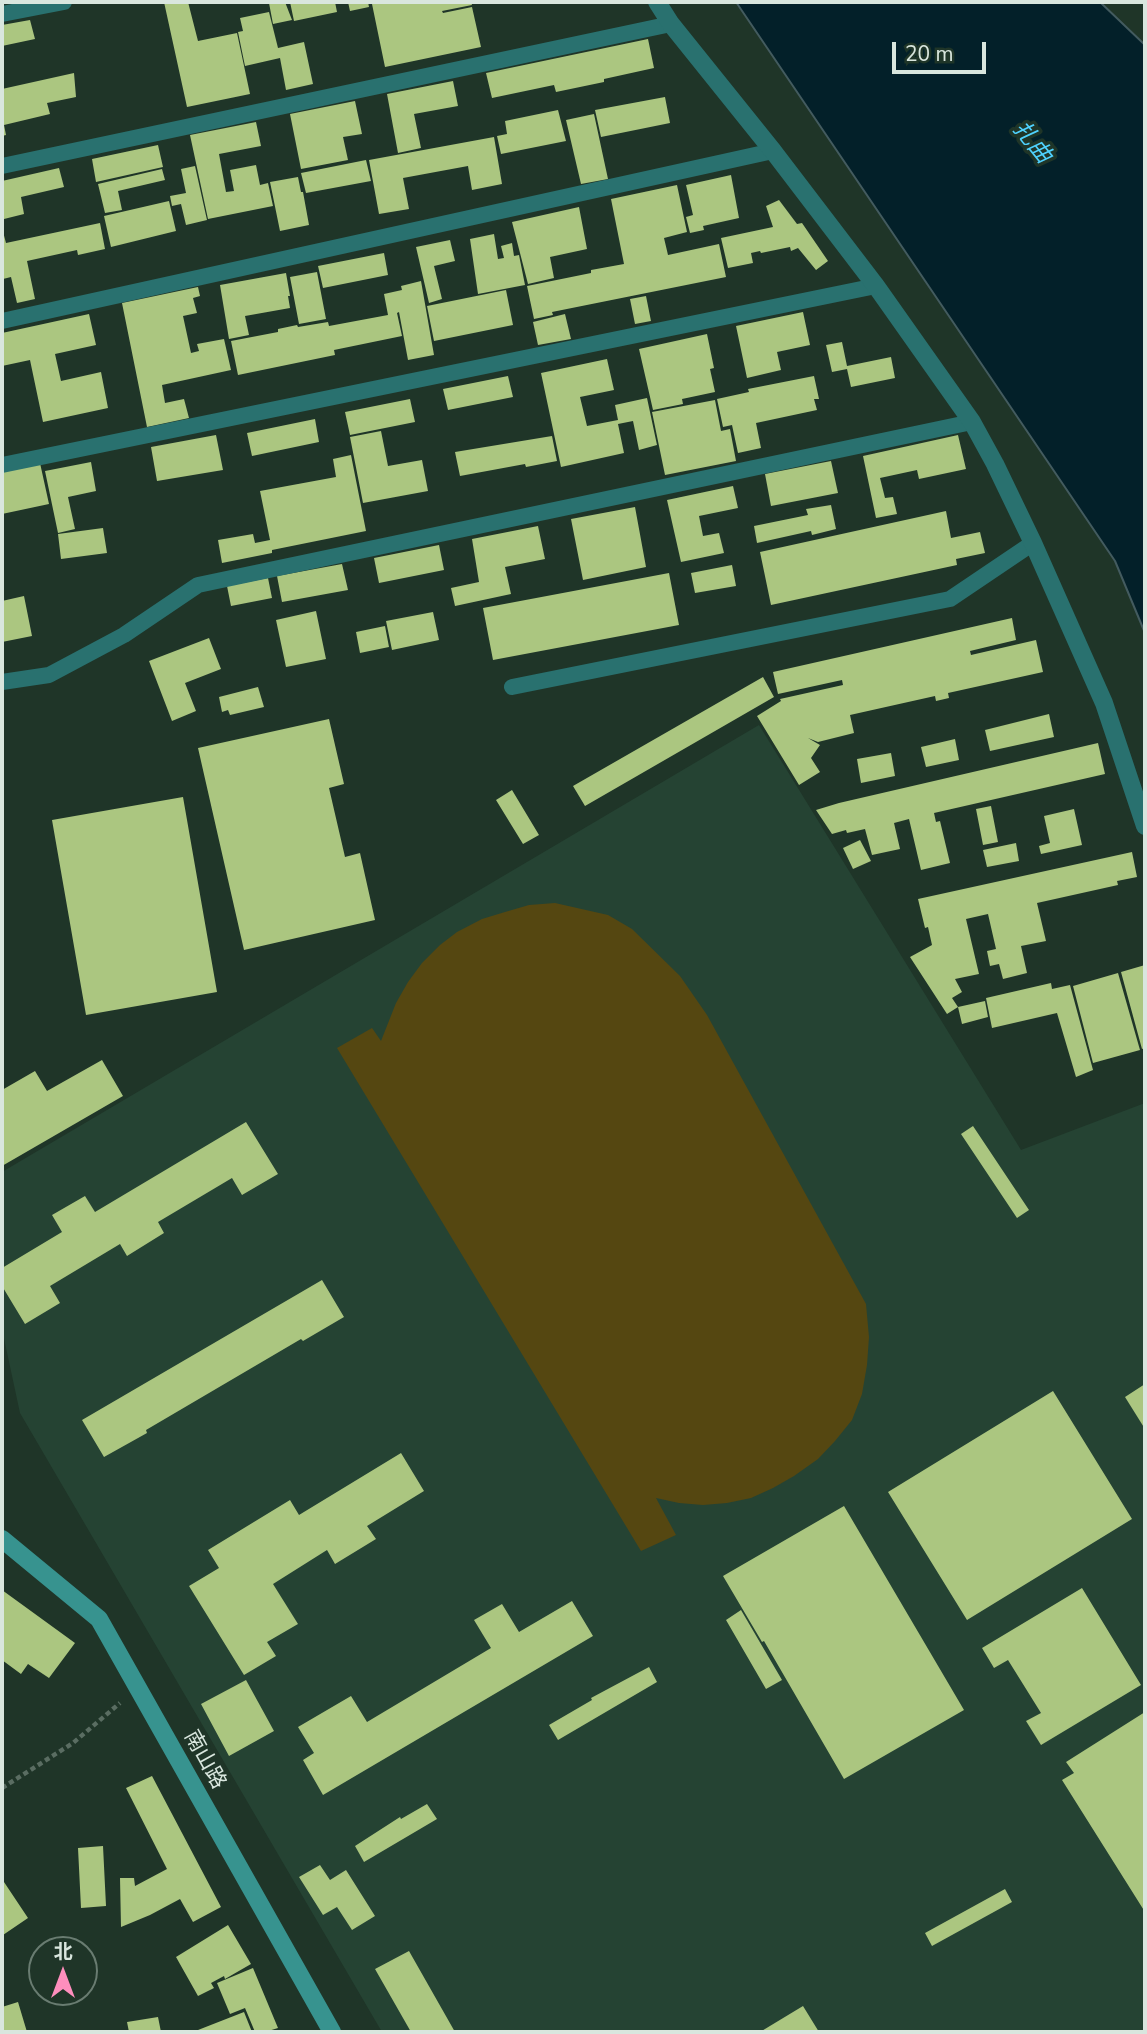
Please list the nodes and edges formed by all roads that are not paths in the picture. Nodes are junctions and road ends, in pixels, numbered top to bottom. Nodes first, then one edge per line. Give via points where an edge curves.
1 (64, 2) edge
2 (657, 2) edge
3 (2, 15) edge
4 (671, 24) junction
5 (773, 151) junction
6 (2, 166) edge
7 (876, 286) junction
8 (2, 321) edge
9 (972, 422) junction
10 (2, 464) edge
11 (1033, 543) junction
12 (2, 682) edge
13 (512, 687) dead end
14 (1145, 826) edge
15 (2, 1539) edge
16 (332, 2032) edge

1 - 3 lane
2 - 4 street
4 - 5 street
4 - 6 lane
5 - 7 street
5 - 8 lane
7 - 9 street
7 - 10 lane
9 - 11 street
9 - 12 lane via 198,585 124,635 49,675
11 - 13 lane via 950,599
11 - 14 street via 1104,703
15 - 16 street, 南山路 via 99,1619

